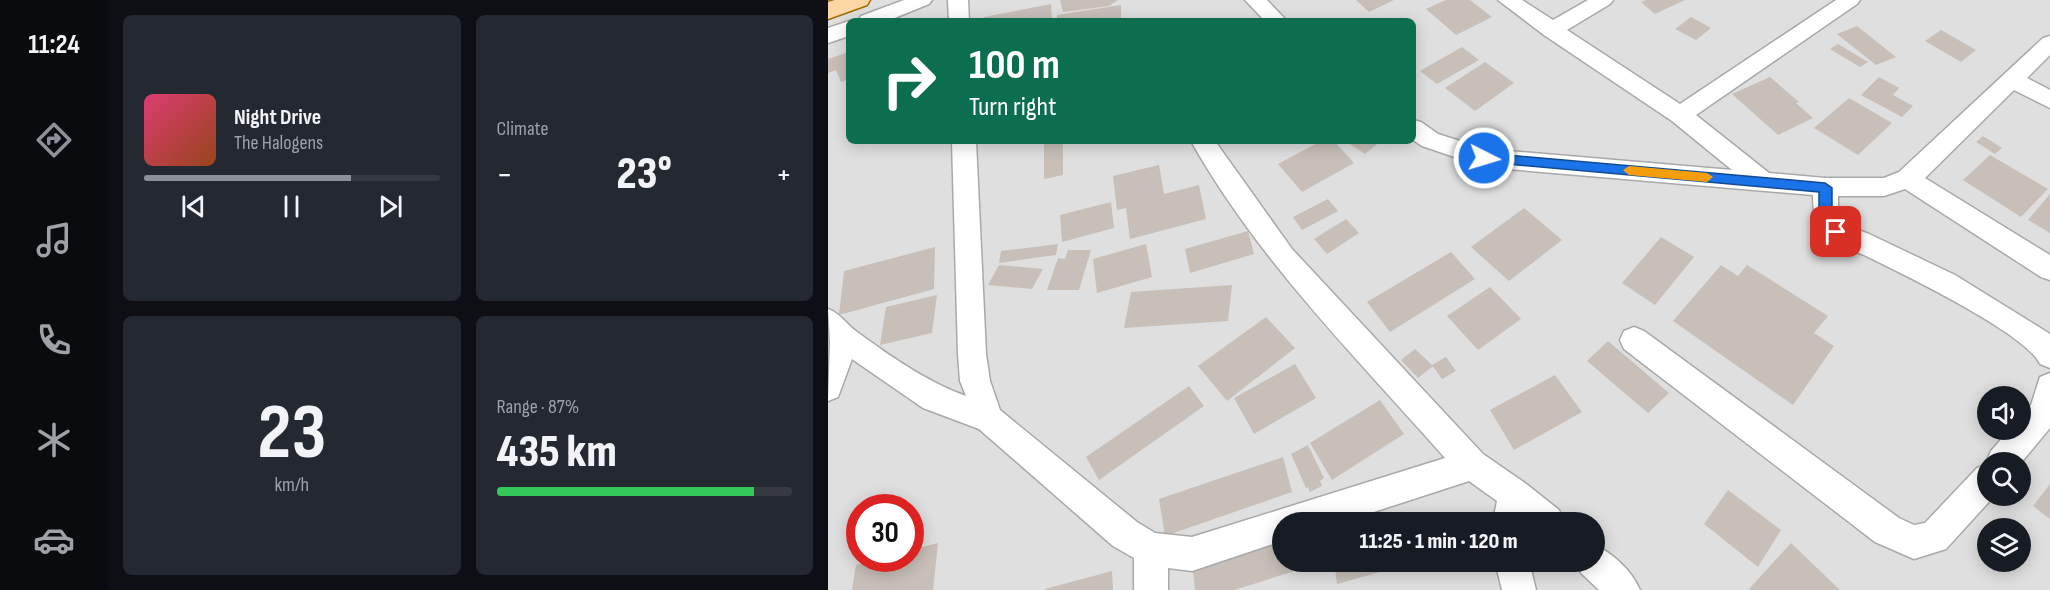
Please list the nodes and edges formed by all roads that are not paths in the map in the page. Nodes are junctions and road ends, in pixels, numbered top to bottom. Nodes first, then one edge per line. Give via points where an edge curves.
1 (858, 0) edge
2 (922, 0) edge
3 (958, 0) edge
4 (1255, 0) edge
5 (1508, 0) edge
6 (1603, 0) edge
7 (1851, 0) edge
8 (828, 11) edge
9 (876, 18) edge
10 (959, 18) edge
11 (1274, 18) edge
12 (846, 29) edge
13 (1551, 30) junction
14 (828, 36) edge
15 (2050, 43) edge
16 (2012, 80) junction
17 (2050, 100) edge
18 (1680, 115) junction
19 (1416, 130) edge
20 (964, 144) edge
21 (1205, 144) edge
22 (1908, 179) junction
23 (1764, 182) junction
24 (1825, 188) junction
25 (2050, 269) edge
26 (837, 330) edge
27 (1634, 340) dead end
28 (2050, 355) edge
29 (828, 387) edge
30 (2050, 387) edge
31 (989, 419) junction
32 (2010, 452) edge
33 (1472, 465) junction
34 (1977, 491) edge
35 (1511, 508) edge
36 (1324, 512) edge
37 (1272, 528) edge
38 (1151, 549) junction
39 (1515, 572) edge
40 (1604, 572) edge
41 (1152, 590) edge
42 (1519, 590) edge
43 (1623, 590) edge

1 - 8 main road
2 - 9 street
3 - 10 street
4 - 11 street
5 - 13 street
6 - 13 street
7 - 18 street
12 - 14 street
13 - 18 street
15 - 16 street
16 - 17 street
16 - 22 street
18 - 23 street
19 - 23 street via 1430,140 1484,158
20 - 31 street via 972,354 975,381
21 - 33 street via 1283,257
22 - 24 street via 1884,187
22 - 25 street
23 - 24 street
24 - 28 street via 1826,216 1836,232 1946,284 2011,322 2048,348
26 - 29 street
26 - 31 street via 933,398
27 - 34 street via 1887,530 1914,542 1934,537
30 - 32 street via 2044,412
31 - 38 street via 1125,534
33 - 35 street
33 - 36 street
37 - 38 street via 1192,554
38 - 41 street
39 - 42 street
40 - 43 street

